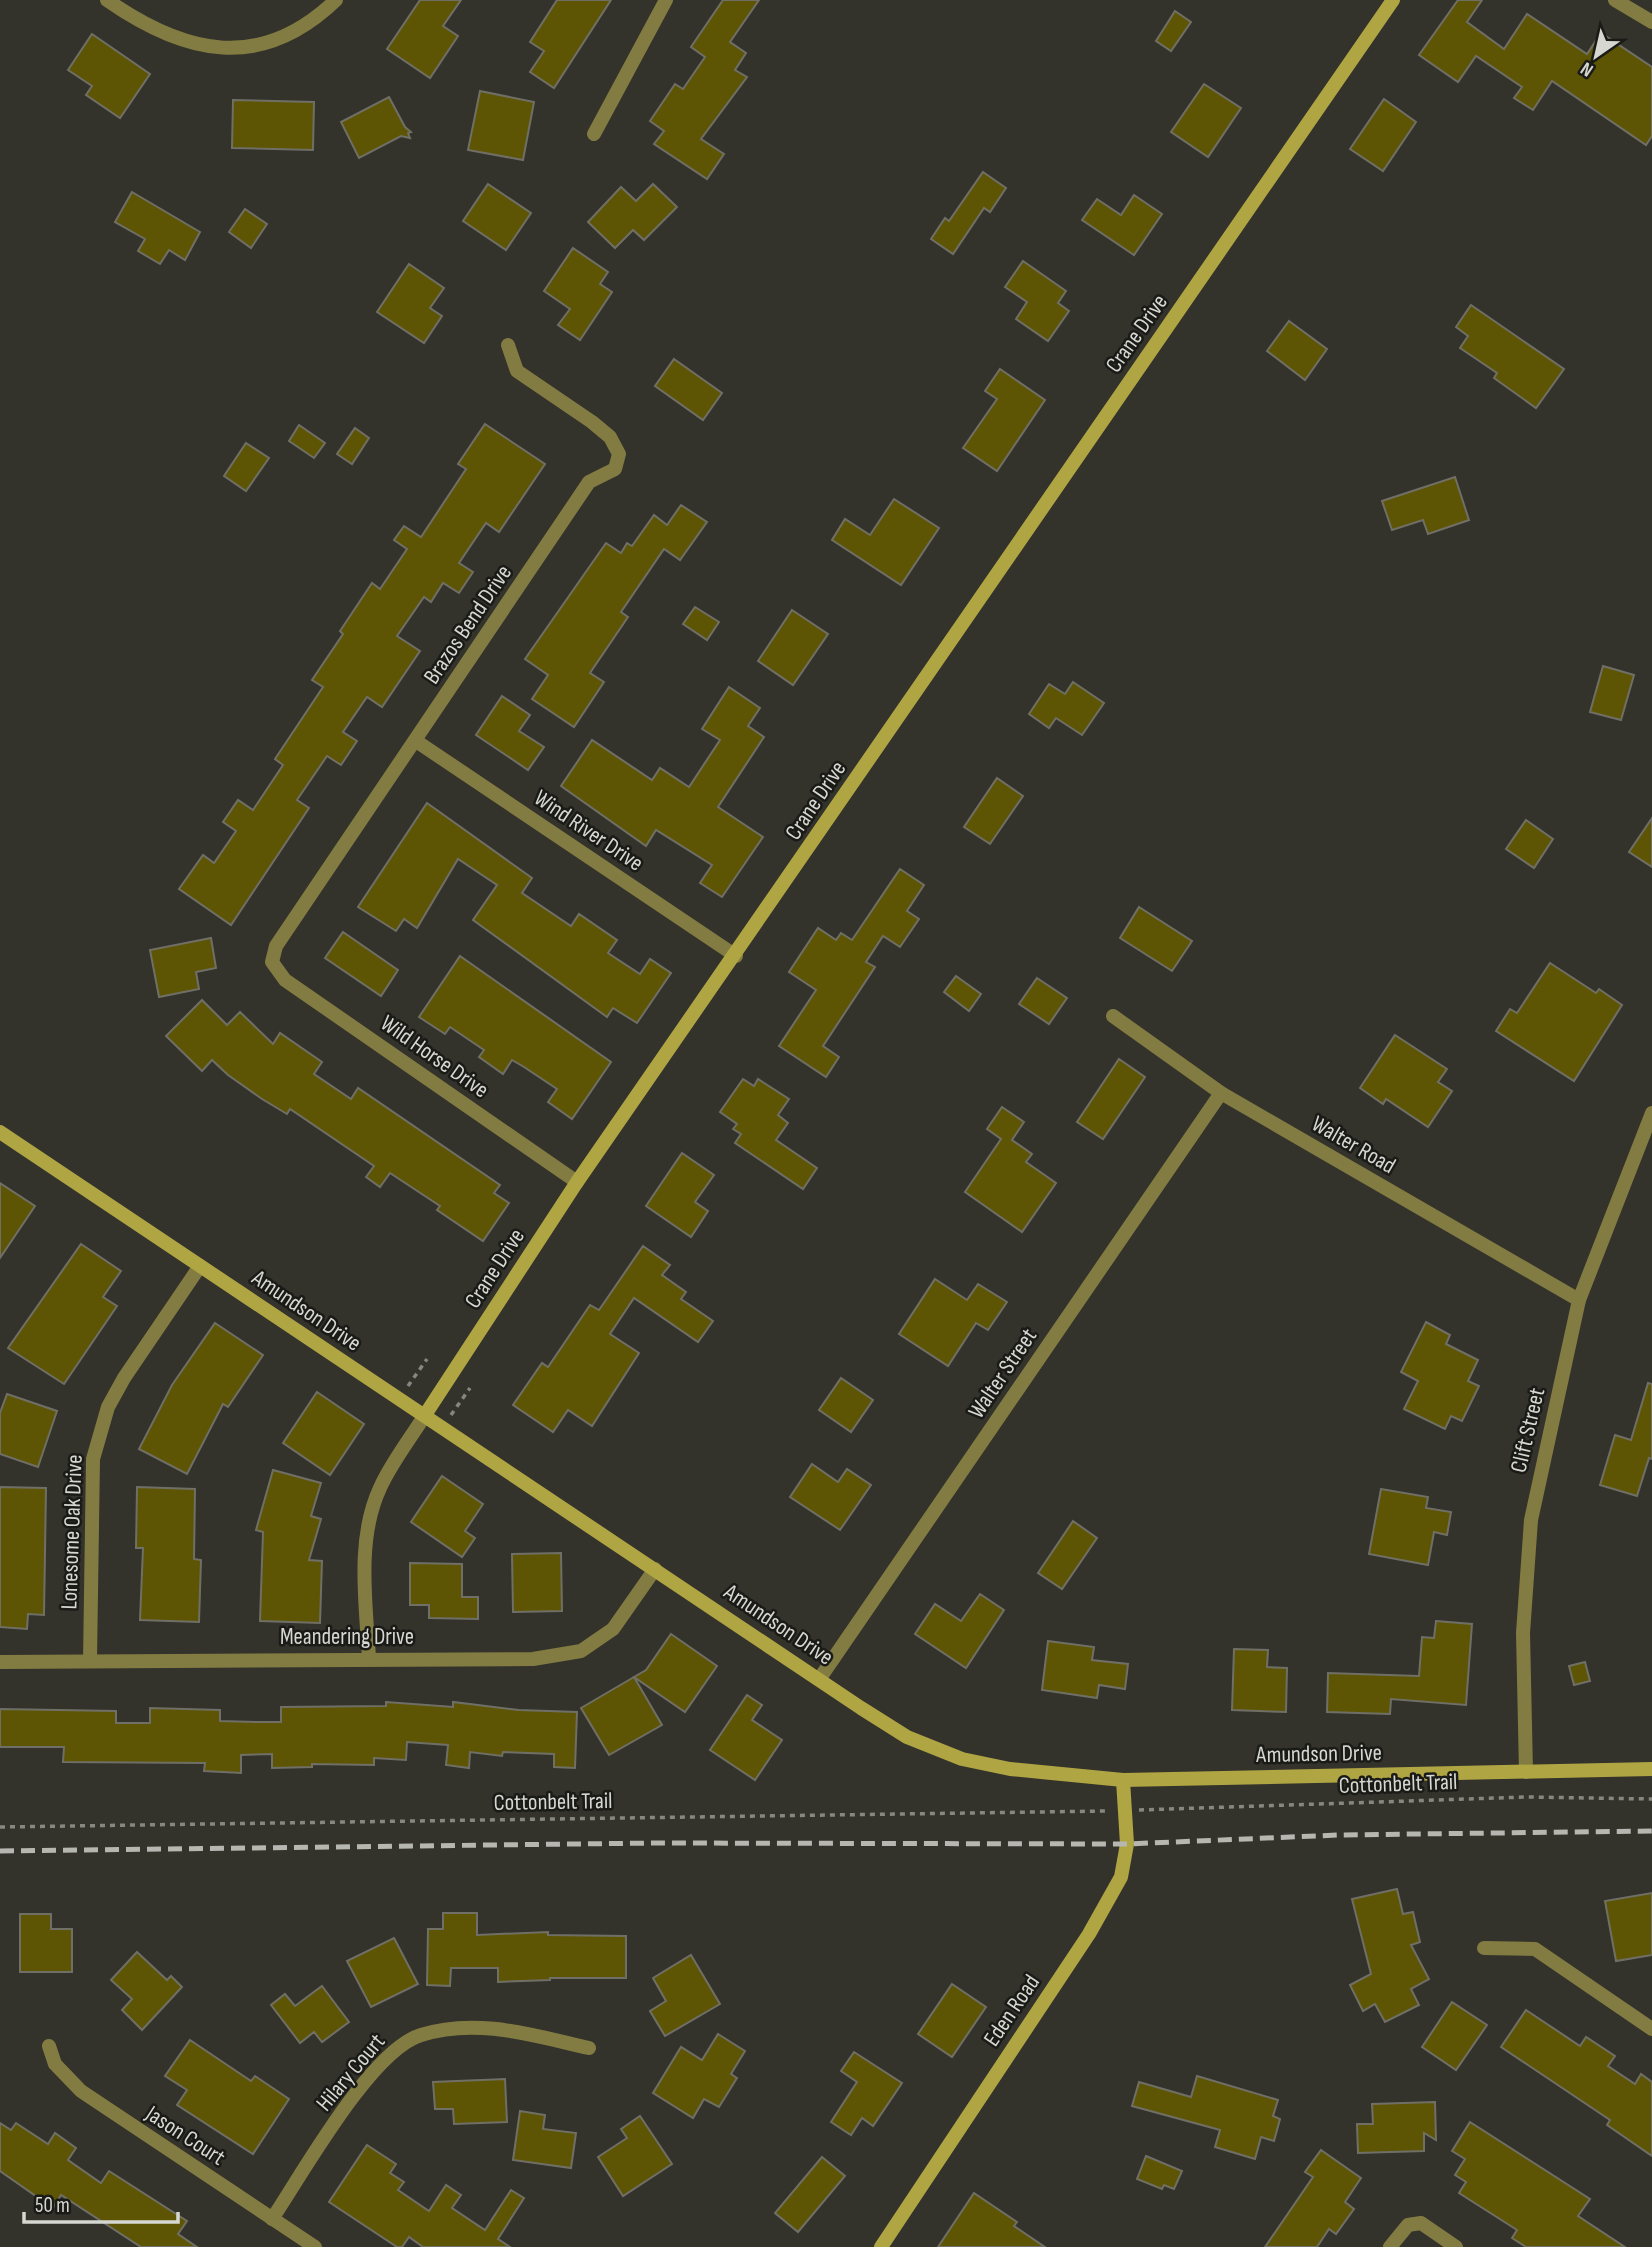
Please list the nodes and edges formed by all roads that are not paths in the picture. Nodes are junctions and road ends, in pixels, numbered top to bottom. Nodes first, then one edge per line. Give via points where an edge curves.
1 (107, 0) edge
2 (336, 0) edge
3 (666, 0) edge
4 (1393, 0) edge
5 (1615, 0) edge
6 (1652, 22) edge
7 (594, 134) dead end
8 (508, 345) dead end
9 (416, 741) junction
10 (736, 956) junction
11 (272, 962) joint
12 (1114, 1016) dead end
13 (1221, 1093) junction
14 (1652, 1112) edge
15 (0, 1132) edge
16 (577, 1182) junction
17 (200, 1266) junction
18 (1579, 1300) junction
19 (425, 1415) junction
20 (655, 1569) junction
21 (369, 1658) junction
22 (0, 1661) edge
23 (90, 1661) junction
24 (820, 1678) junction
25 (1652, 1769) edge
26 (1526, 1772) junction
27 (1124, 1780) junction
28 (1484, 1948) dead end
29 (1652, 2029) edge
30 (49, 2046) dead end
31 (589, 2049) dead end
32 (272, 2219) junction
33 (316, 2247) edge
34 (881, 2247) edge
35 (1390, 2247) edge
36 (1456, 2247) edge

1 - 2 street via 139,22 213,48 272,43 310,23
3 - 7 street
4 - 10 street, Crane Drive
5 - 6 street
8 - 9 street, Brazos Bend Drive via 517,371 592,422 610,437 619,454 615,469 589,482
9 - 10 street, Wind River Drive
9 - 11 street, Brazos Bend Drive via 276,946
10 - 16 street, Crane Drive
11 - 16 street, Wild Horse Drive via 285,980
12 - 13 street, Walter Road
13 - 18 street, Walter Road
13 - 24 street, Walter Street
14 - 18 street, Clift Street
15 - 17 street, Amundson Drive
16 - 19 street, Crane Drive
17 - 19 street, Amundson Drive
17 - 23 street, Lonesome Oak Drive via 124,1378 108,1407 93,1459
18 - 26 street, Clift Street via 1531,1520 1523,1633
19 - 20 street, Amundson Drive
19 - 21 street, Crane Drive via 380,1488 371,1513 366,1549
20 - 21 street, Meandering Drive via 612,1629 581,1651 533,1659
20 - 24 street, Amundson Drive
21 - 23 street, Meandering Drive
22 - 23 street, Meandering Drive
24 - 27 street, Amundson Drive via 906,1737 962,1759 1010,1769
25 - 26 street, Amundson Drive
26 - 27 street, Amundson Drive
27 - 34 street, Eden Road via 1127,1844 1121,1877 1089,1934
28 - 29 street via 1535,1950
30 - 32 street, Jason Court via 55,2064 80,2091
31 - 32 street, Hilary Court via 504,2029 468,2028 419,2035 384,2060 366,2082
32 - 33 street, Jason Court
35 - 36 street via 1408,2225 1421,2223

